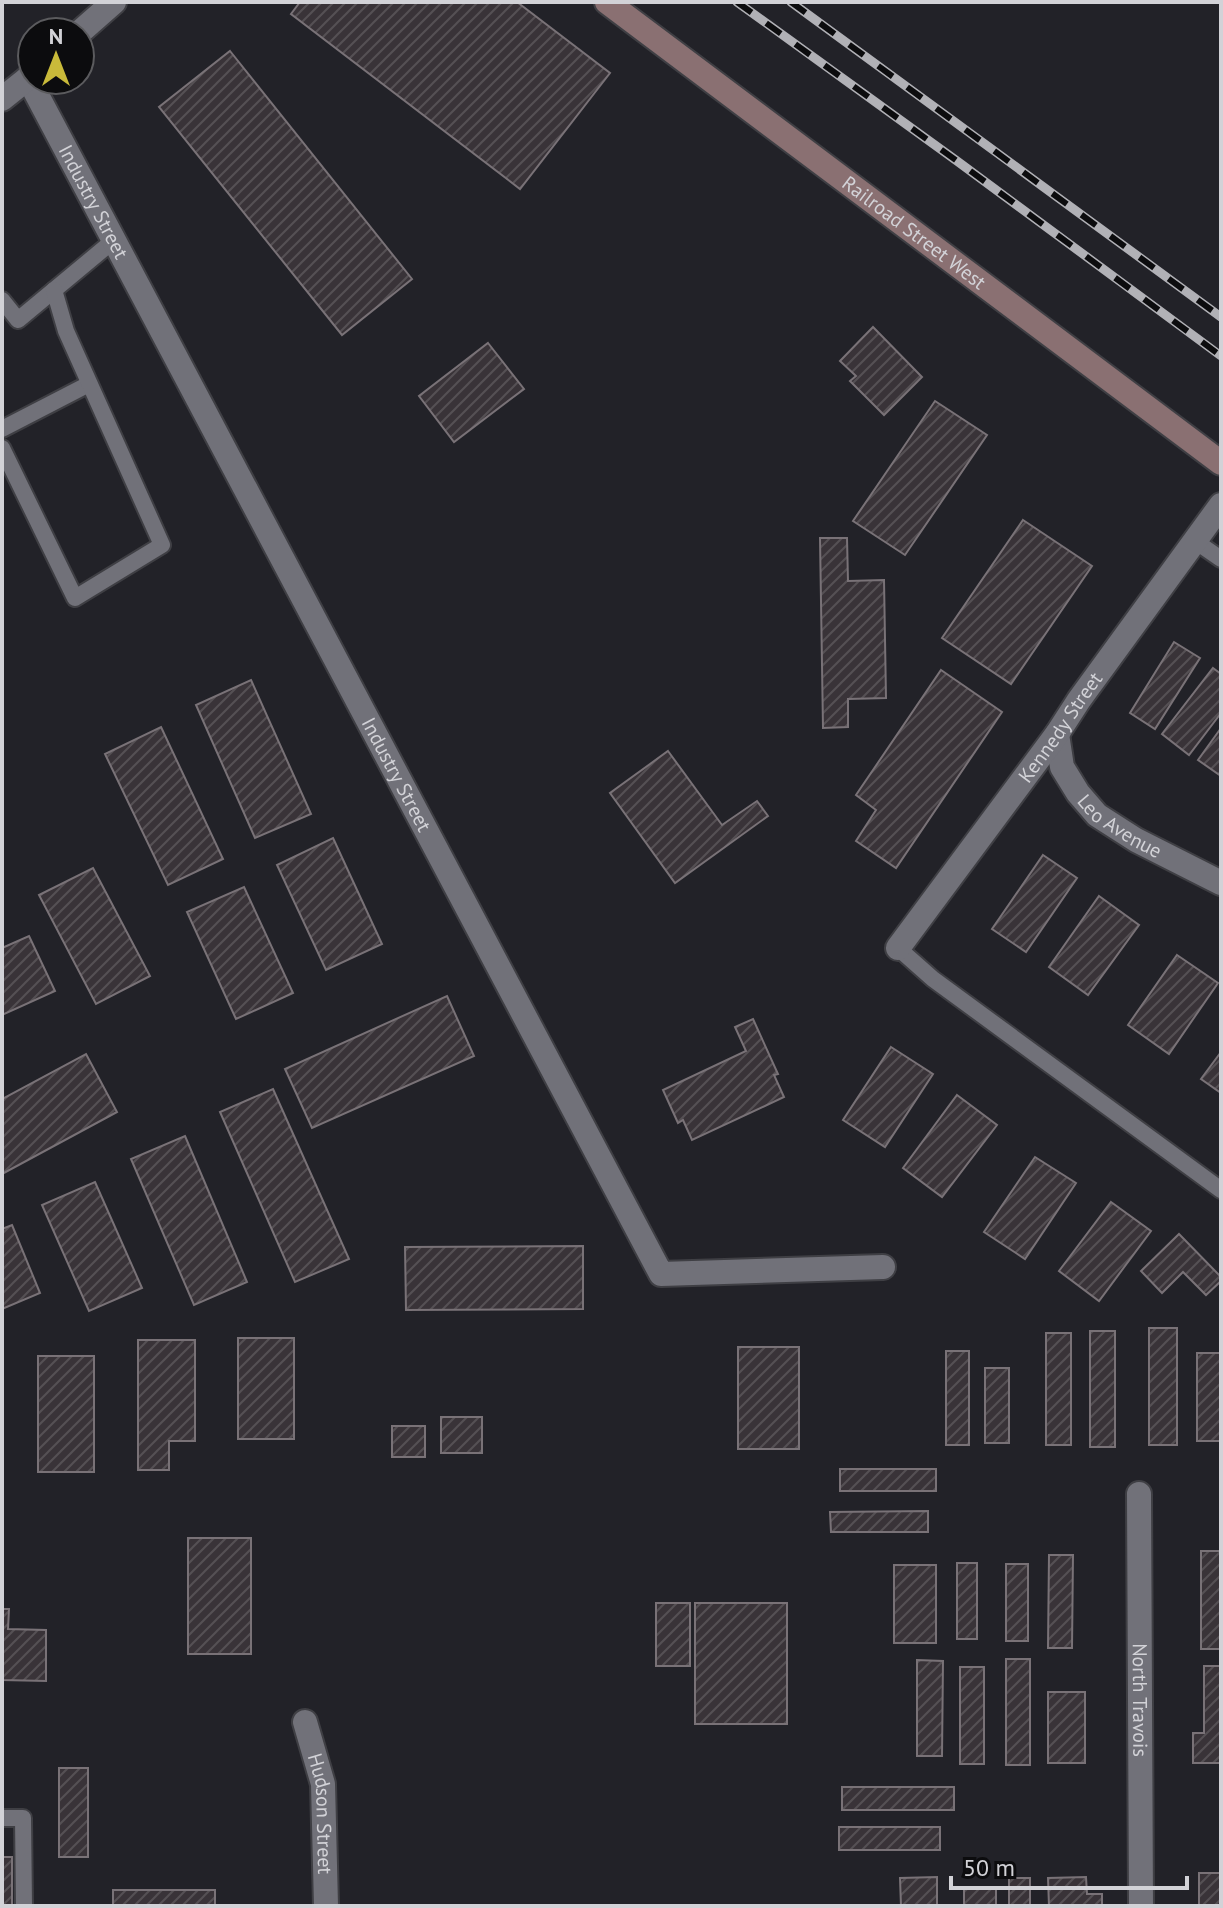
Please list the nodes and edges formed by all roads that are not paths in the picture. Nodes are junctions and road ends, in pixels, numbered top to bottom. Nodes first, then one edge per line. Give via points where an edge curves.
1 (114, 2) edge
2 (607, 2) edge
3 (96, 18) edge
4 (40, 96) edge
5 (113, 241) junction
6 (54, 290) junction
7 (2, 300) edge
8 (89, 384) junction
9 (2, 429) edge
10 (2, 448) edge
11 (1221, 463) edge
12 (1221, 505) edge
13 (1195, 541) junction
14 (1221, 559) edge
15 (1057, 734) junction
16 (1221, 883) edge
17 (898, 948) joint
18 (1221, 1190) edge
19 (883, 1267) dead end
20 (1139, 1494) dead end
21 (305, 1722) dead end
22 (2, 1818) edge
23 (24, 1906) edge
24 (326, 1906) edge
25 (1141, 1906) edge

1 - 3 street
2 - 11 street, Railroad Street West
4 - 5 street, Industry Street
5 - 6 lane
5 - 19 street, Industry Street via 661,1274
6 - 7 lane via 18,320
6 - 8 lane
8 - 9 lane
8 - 10 lane via 162,545 75,598
12 - 13 street, Kennedy Street
13 - 14 lane
13 - 15 street, Kennedy Street
15 - 16 street, Leo Avenue via 1062,767 1097,815
15 - 17 street, Kennedy Street
17 - 18 lane
20 - 25 street, North Travois
21 - 24 street, Hudson Street via 323,1784
22 - 23 lane via 23,1818

